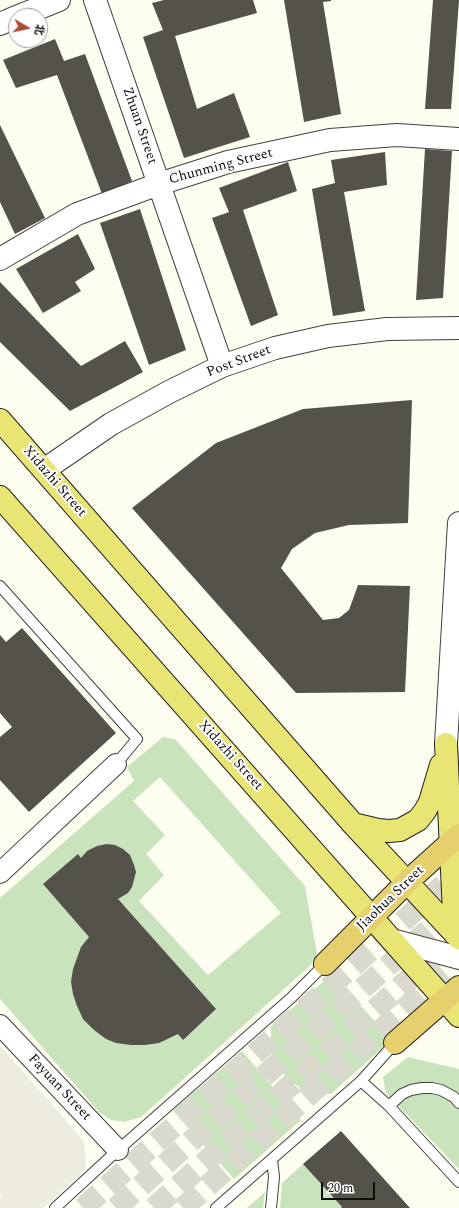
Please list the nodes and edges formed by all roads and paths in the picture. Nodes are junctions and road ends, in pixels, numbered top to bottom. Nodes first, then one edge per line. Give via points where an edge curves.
1 (59, 0) edge
2 (95, 0) edge
3 (39, 8) edge
4 (459, 139) edge
5 (159, 184) junction
6 (0, 259) edge
7 (459, 328) edge
8 (222, 366) junction
9 (0, 420) edge
10 (44, 470) junction
11 (0, 497) edge
12 (459, 523) edge
13 (0, 586) edge
14 (446, 744) junction
15 (116, 764) joint
16 (353, 824) junction
17 (455, 839) edge
18 (0, 873) edge
19 (407, 882) junction
20 (372, 917) junction
21 (457, 936) edge
22 (392, 940) junction
23 (459, 958) edge
24 (325, 964) joint
25 (452, 993) edge
26 (459, 1016) edge
27 (0, 1025) edge
28 (396, 1043) joint
29 (361, 1081) junction
30 (459, 1103) edge
31 (389, 1106) junction
32 (118, 1150) junction
33 (272, 1160) junction
34 (459, 1182) edge
35 (55, 1208) edge
36 (216, 1208) edge
37 (271, 1208) edge

1 - 3 street
2 - 5 street, Zhuan Street
4 - 5 street, Chunming Street via 397,135 330,140 228,162
5 - 6 street, Chunming Street via 77,214
5 - 8 street, Zhuan Street
7 - 8 street, Post Street via 387,329 328,336 275,348
8 - 10 street, Post Street via 111,424
9 - 10 main road, Xidazhi Street
10 - 16 main road, Xidazhi Street
11 - 20 main road, Xidazhi Street
12 - 14 street
13 - 15 lane via 137,739
14 - 16 main road via 430,802 418,820 400,830 389,831
14 - 17 main road
15 - 18 street
16 - 19 main road, Xidazhi Street
17 - 19 highway, Jiaohua Street
17 - 21 main road
19 - 20 highway, Jiaohua Street
19 - 21 main road, Xidazhi Street
20 - 22 main road, Xidazhi Street
20 - 24 highway, Jiaohua Street
22 - 23 street
22 - 25 main road, Xidazhi Street
24 - 32 lane via 291,998
25 - 26 main road, Xidazhi Street
25 - 28 highway
27 - 32 street, Fayuan Street
28 - 29 lane
29 - 31 lane
29 - 33 lane
30 - 31 lane via 441,1090 422,1088 402,1094
31 - 34 lane
32 - 35 lane
33 - 36 lane
33 - 37 lane via 274,1177

